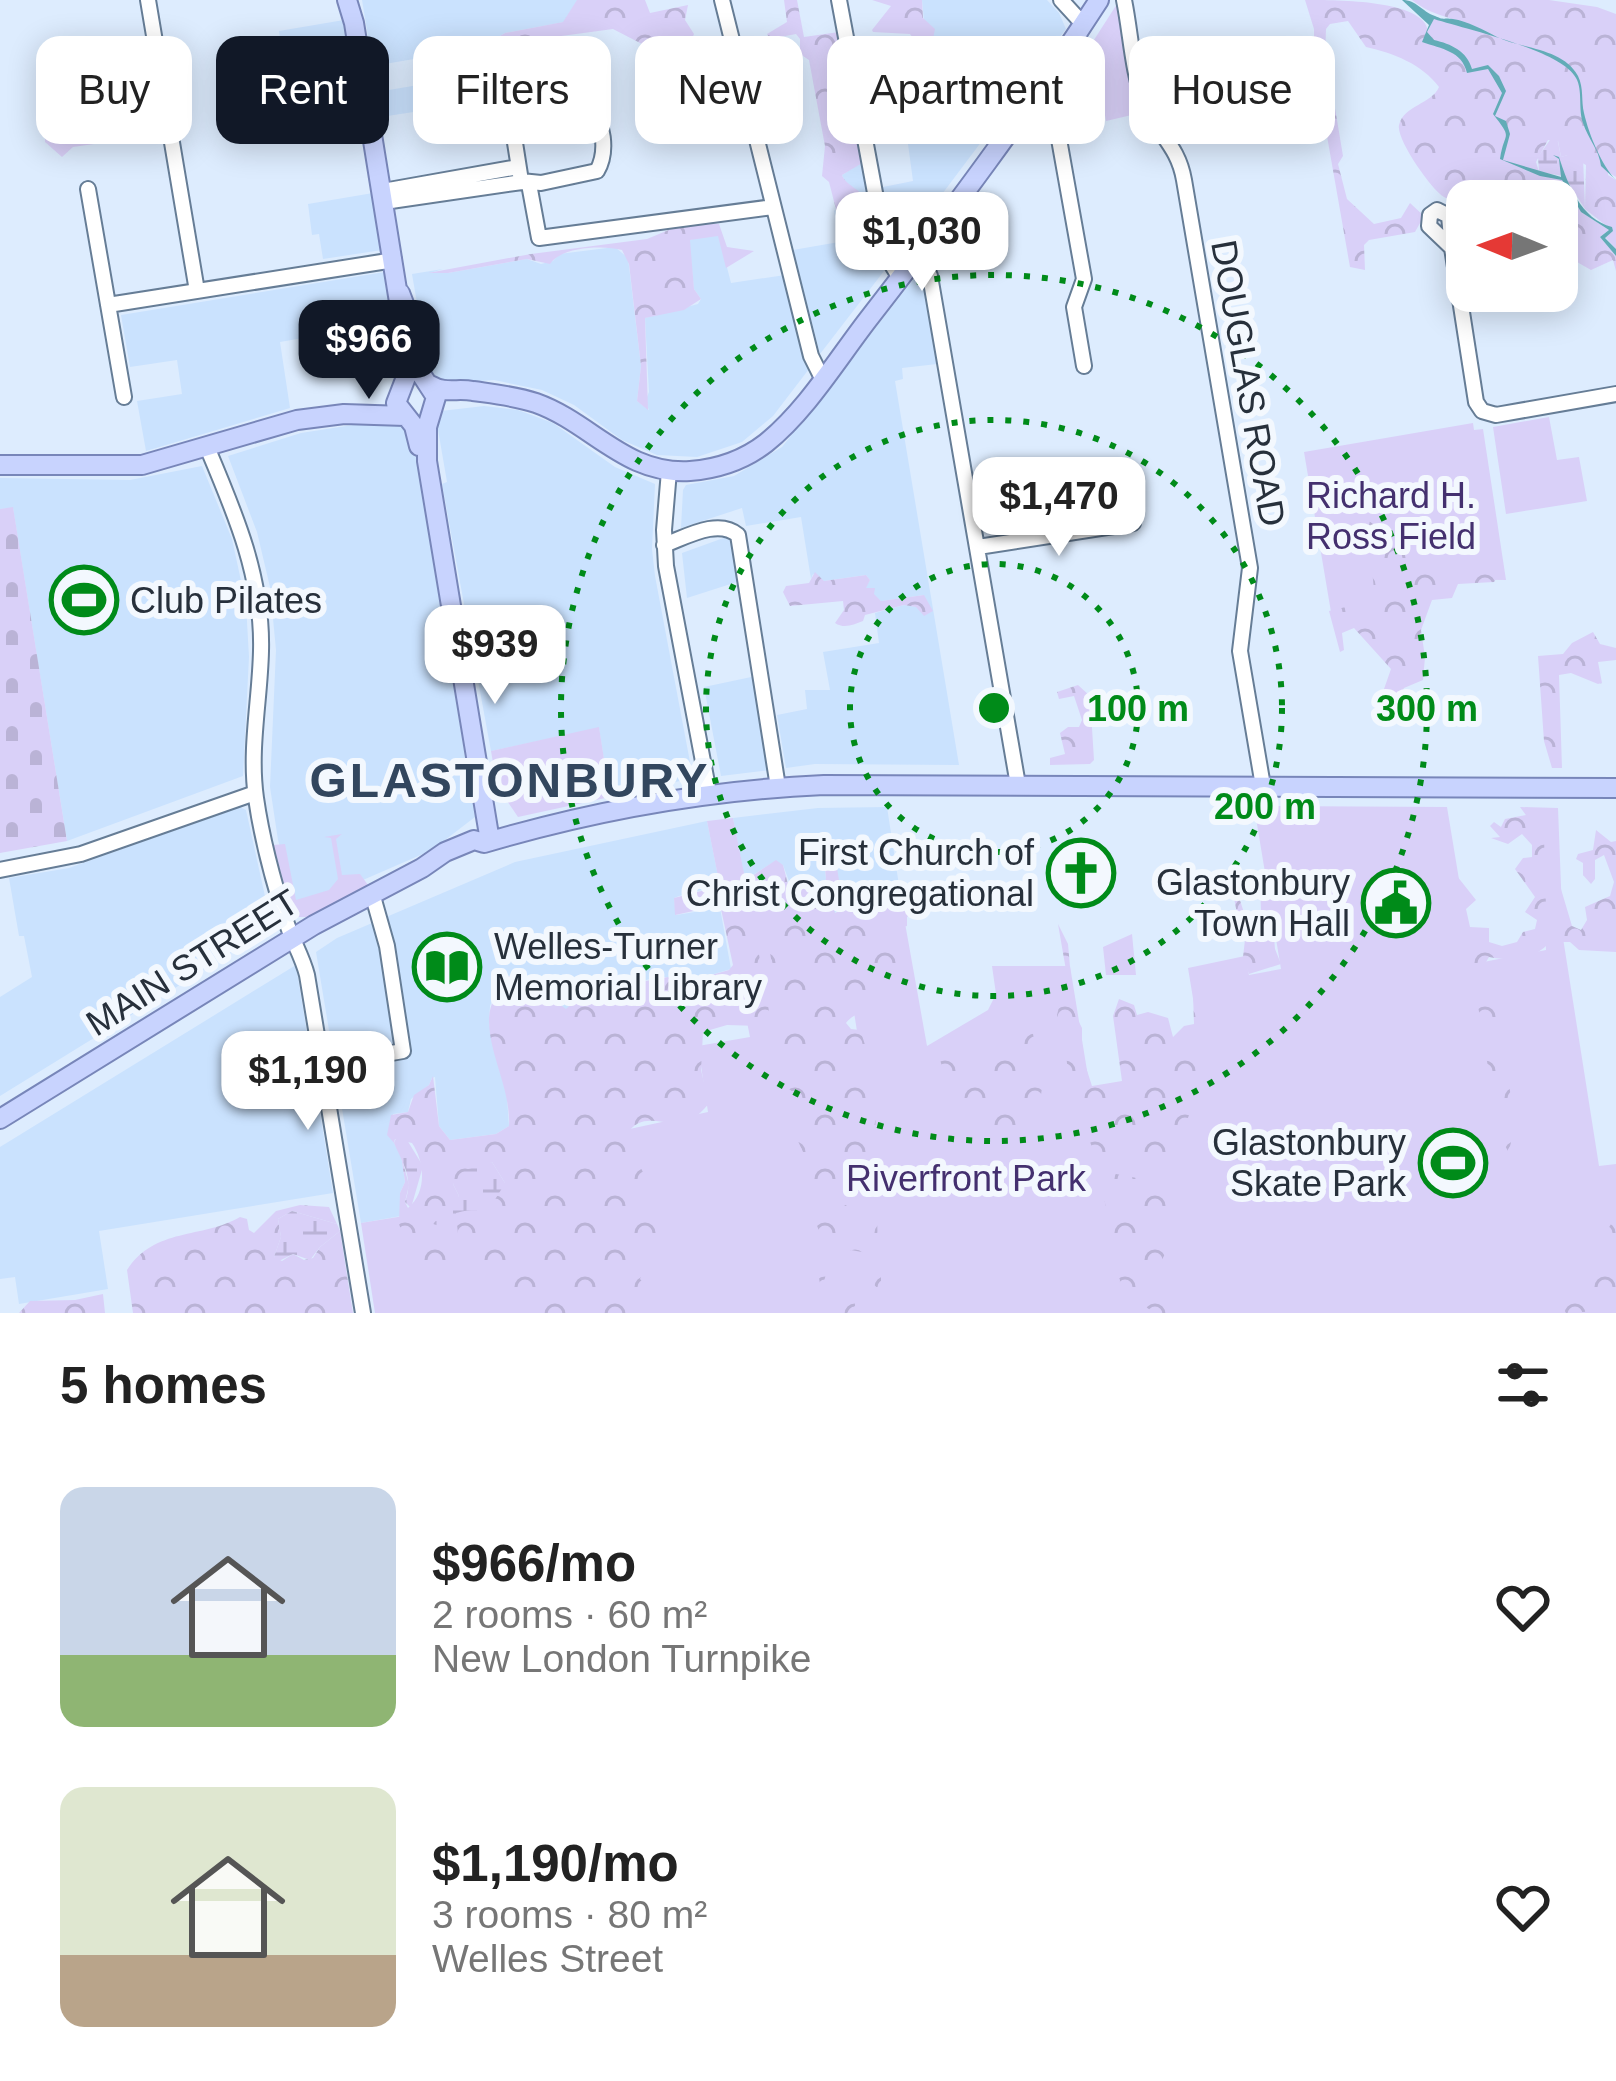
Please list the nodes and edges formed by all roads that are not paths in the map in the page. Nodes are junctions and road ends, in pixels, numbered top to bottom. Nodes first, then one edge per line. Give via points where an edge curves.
1 (148, 0) edge
2 (346, 0) edge
3 (356, 0) edge
4 (722, 0) edge
5 (839, 0) edge
6 (1060, 0) edge
7 (1099, 0) edge
8 (1124, 0) edge
9 (354, 23) junction
10 (1083, 24) junction
11 (1075, 36) edge
12 (1000, 144) edge
13 (1060, 144) edge
14 (523, 178) junction
15 (88, 189) dead end
16 (383, 196) junction
17 (772, 207) junction
18 (920, 252) junction
19 (394, 260) junction
20 (900, 278) junction
21 (197, 291) junction
22 (108, 304) junction
23 (1462, 312) edge
24 (1084, 366) dead end
25 (822, 378) junction
26 (415, 385) junction
27 (482, 393) junction
28 (1616, 394) edge
29 (124, 398) dead end
30 (432, 411) junction
31 (344, 414) junction
32 (406, 417) junction
33 (207, 447) junction
34 (427, 461) junction
35 (0, 465) edge
36 (670, 471) junction
37 (1133, 523) dead end
38 (664, 545) junction
39 (978, 547) junction
40 (1018, 785) junction
41 (1263, 786) junction
42 (778, 788) junction
43 (1616, 788) edge
44 (255, 793) junction
45 (710, 794) junction
46 (487, 842) junction
47 (0, 870) edge
48 (372, 893) junction
49 (292, 938) junction
50 (322, 1065) junction
51 (0, 1120) edge
52 (363, 1313) edge

1 - 21 street
2 - 9 main road
3 - 9 main road
4 - 17 street
5 - 20 street via 887,257
6 - 10 street
7 - 10 main road
8 - 41 street, DOUGLAS ROAD via 1143,99 1176,148 1184,180 1250,568 1240,651
9 - 16 main road
10 - 11 main road
12 - 18 main road
13 - 24 street via 1084,279 1074,307
14 - 14 street via 597,171 604,152 596,112 574,104 520,113 513,128
14 - 16 street
14 - 17 street via 539,238
15 - 22 street
16 - 19 main road
17 - 25 street
18 - 20 main road
18 - 39 street
19 - 21 street
19 - 26 main road via 410,317
20 - 25 main road
21 - 22 street
22 - 29 street
23 - 28 street via 1482,411
25 - 36 main road via 780,430 747,455
26 - 27 main road
26 - 30 main road via 436,397
26 - 31 main road
26 - 32 main road via 396,403
27 - 30 main road
27 - 36 main road via 540,404 627,459
30 - 32 main road
30 - 34 main road
31 - 32 main road
31 - 33 main road
32 - 34 main road
33 - 35 main road via 128,466
33 - 44 street via 244,538 259,613
34 - 46 main road
36 - 38 street
37 - 39 street
38 - 42 street via 720,526 740,542
38 - 45 street
39 - 40 street
40 - 41 main road, MAIN STREET
40 - 42 main road, MAIN STREET
41 - 43 main road, MAIN STREET
42 - 45 main road, MAIN STREET
44 - 47 street via 81,854
44 - 49 street
45 - 46 main road, MAIN STREET
46 - 48 main road, MAIN STREET via 458,846
48 - 49 main road, MAIN STREET
48 - 50 street via 403,1051
49 - 50 street via 303,958
49 - 51 main road, MAIN STREET
50 - 52 street

